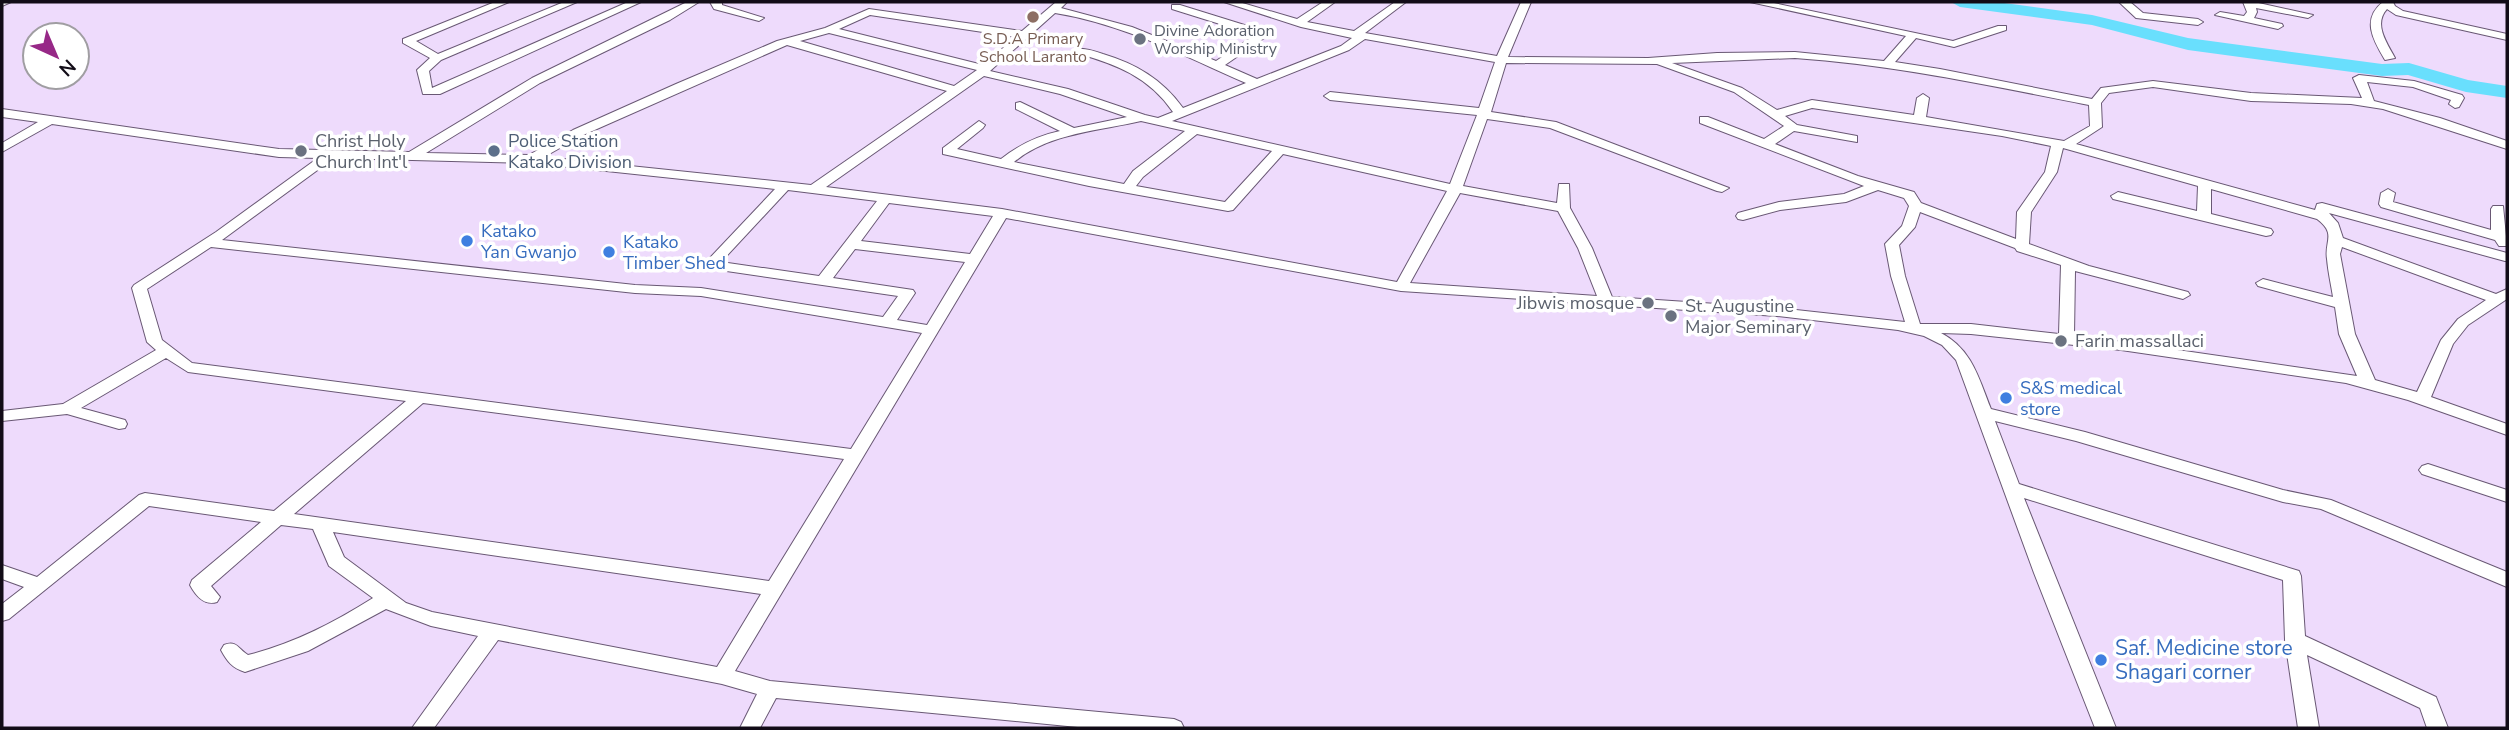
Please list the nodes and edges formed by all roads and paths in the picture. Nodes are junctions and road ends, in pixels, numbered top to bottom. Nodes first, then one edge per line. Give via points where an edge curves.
1 (504, 2) edge
2 (572, 2) edge
3 (636, 2) edge
4 (694, 2) edge
5 (717, 2) edge
6 (1229, 2) edge
7 (1330, 2) edge
8 (1401, 2) edge
9 (1526, 2) edge
10 (1755, 2) edge
11 (2123, 2) edge
12 (2388, 2) edge
13 (2248, 3) edge
14 (1058, 6) edge
15 (1176, 7) dead end
16 (2220, 15) dead end
17 (2308, 15) dead end
18 (759, 18) dead end
19 (2246, 20) junction
20 (2198, 22) dead end
21 (1298, 23) junction
22 (2278, 26) dead end
23 (2002, 28) dead end
24 (830, 30) junction
25 (1914, 34) junction
26 (1025, 35) junction
27 (1359, 36) junction
28 (2507, 37) edge
29 (789, 41) junction
30 (1080, 51) dead end
31 (437, 58) junction
32 (2389, 58) dead end
33 (1501, 60) junction
34 (1657, 61) junction
35 (1887, 64) junction
36 (1216, 66) junction
37 (984, 71) junction
38 (1254, 82) junction
39 (956, 90) junction
40 (1330, 96) dead end
41 (1923, 98) dead end
42 (2095, 103) junction
43 (2370, 104) junction
44 (2455, 104) dead end
45 (1020, 106) dead end
46 (2, 113) edge
47 (1180, 113) junction
48 (1484, 114) junction
49 (1777, 114) junction
50 (1142, 117) junction
51 (1920, 118) junction
52 (1704, 120) dead end
53 (48, 121) junction
54 (1161, 121) junction
55 (979, 125) dead end
56 (1790, 127) junction
57 (1196, 129) junction
58 (1072, 132) junction
59 (1853, 139) dead end
60 (2062, 144) junction
61 (1764, 145) junction
62 (2507, 145) edge
63 (2, 148) edge
64 (1281, 149) junction
65 (330, 155) junction
66 (412, 156) junction
67 (531, 159) junction
68 (1004, 163) junction
69 (2205, 183) junction
70 (785, 186) junction
71 (1877, 186) junction
72 (1564, 187) dead end
73 (1455, 188) junction
74 (1722, 188) dead end
75 (814, 189) junction
76 (1127, 189) junction
77 (2388, 193) dead end
78 (2118, 196) dead end
79 (887, 198) junction
80 (1916, 206) junction
81 (1563, 208) junction
82 (2498, 209) dead end
83 (1002, 214) junction
84 (1743, 216) dead end
85 (2204, 216) junction
86 (2322, 216) junction
87 (2266, 233) dead end
88 (2337, 241) junction
89 (209, 243) junction
90 (852, 244) junction
91 (2022, 248) junction
92 (2505, 251) edge
93 (974, 259) junction
94 (2068, 264) junction
95 (823, 281) junction
96 (2263, 284) dead end
97 (1402, 287) junction
98 (2183, 295) dead end
99 (2502, 297) edge
100 (1607, 302) junction
101 (2342, 304) junction
102 (887, 323) junction
103 (1914, 328) junction
104 (932, 330) junction
105 (2066, 340) junction
106 (166, 351) junction
107 (2368, 384) junction
108 (419, 398) junction
109 (2422, 399) junction
110 (67, 409) junction
111 (1984, 413) junction
112 (2, 415) edge
113 (119, 424) dead end
114 (2507, 430) edge
115 (856, 455) junction
116 (2428, 470) dead end
117 (2012, 488) junction
118 (2507, 496) edge
119 (280, 518) junction
120 (320, 524) junction
121 (2, 572) edge
122 (2507, 580) edge
123 (40, 585) junction
124 (774, 589) junction
125 (210, 597) dead end
126 (387, 599) junction
127 (2, 614) edge
128 (493, 631) junction
129 (2295, 640) junction
130 (231, 650) dead end
131 (722, 676) junction
132 (770, 689) junction
133 (422, 728) edge
134 (750, 728) edge
135 (1174, 728) edge
136 (2105, 728) edge
137 (2308, 728) edge
138 (2437, 728) edge

1 - 31 street via 407,41
2 - 31 street
3 - 31 street via 436,92 427,92 423,70
4 - 66 street via 470,117
5 - 18 street via 715,6
6 - 21 street
7 - 21 street
8 - 27 street
9 - 33 street
10 - 25 street
11 - 20 street via 2140,16
12 - 28 street via 2394,10 2413,17
12 - 32 street via 2374,24
13 - 17 street
13 - 19 street via 2252,12
14 - 26 street
14 - 36 street
15 - 36 street via 1264,34
16 - 19 street
19 - 22 street
21 - 27 street
23 - 25 street via 1954,44
24 - 26 street via 869,12
24 - 29 street
24 - 37 street
25 - 35 street
26 - 37 street
27 - 33 street
27 - 38 street via 1345,48
29 - 39 street
29 - 67 street via 634,107
30 - 47 street via 1141,72 1168,94
33 - 34 street
33 - 48 street
34 - 35 street via 1795,55
34 - 49 street via 1738,90
35 - 42 street
36 - 38 street
37 - 39 street
37 - 50 street
38 - 47 street
39 - 75 street
40 - 48 street
41 - 51 street
42 - 43 street via 2105,90 2153,84 2251,97
42 - 60 street via 2096,127
43 - 44 street via 2359,78 2414,84 2458,98
43 - 62 street
45 - 58 street
46 - 53 street
47 - 54 street
48 - 73 street
48 - 74 street via 1552,125
49 - 51 street via 1812,104
49 - 56 street
50 - 54 street
50 - 58 street
51 - 60 street
52 - 61 street
53 - 63 street
53 - 65 street via 279,153
54 - 57 street
55 - 68 street via 947,151
56 - 59 street
56 - 61 street
57 - 64 street
57 - 76 street via 1138,174
58 - 68 street via 1035,141
60 - 69 street
60 - 91 street via 2051,172 2024,212
61 - 71 street
64 - 73 street
64 - 76 street via 1228,207
65 - 66 street
65 - 89 street
66 - 67 street
67 - 70 street
68 - 76 street
69 - 85 street
69 - 86 street
70 - 75 street
70 - 95 street via 711,265
71 - 80 street via 1909,195
71 - 84 street via 1846,198 1779,205
72 - 81 street
73 - 81 street
73 - 97 street
75 - 79 street
77 - 92 street via 2386,204
78 - 85 street
79 - 83 street
79 - 90 street
80 - 91 street
80 - 103 street via 1908,228 1892,244
81 - 100 street
82 - 92 street
83 - 93 street
83 - 97 street
85 - 87 street
86 - 88 street via 2331,223
86 - 92 street via 2322,208
88 - 99 street
88 - 101 street via 2333,254
89 - 102 street via 635,289 701,292
89 - 106 street via 139,288 155,342
90 - 93 street
90 - 95 street
91 - 94 street
93 - 104 street
94 - 98 street
94 - 105 street
95 - 102 street via 908,293
96 - 101 street
97 - 100 street
99 - 109 street via 2463,322 2446,343
100 - 103 street via 1777,312
101 - 107 street via 2347,334
102 - 104 street
103 - 105 street
103 - 111 street via 1947,342 1963,358
104 - 115 street
105 - 107 street via 2264,365
106 - 108 street via 188,367
106 - 110 street
107 - 109 street
108 - 115 street
108 - 119 street
109 - 114 street
110 - 112 street
110 - 113 street
111 - 117 street
111 - 122 street via 2325,504
115 - 124 street
116 - 118 street
117 - 129 street via 2291,576
117 - 136 street
119 - 120 street
119 - 123 street via 145,499
119 - 125 street via 199,584
120 - 124 street
120 - 126 street via 336,561
121 - 123 street
123 - 127 street
124 - 131 street
126 - 128 street via 431,619
126 - 130 street via 317,640 277,657 245,664
128 - 131 street
128 - 133 street
129 - 137 street
129 - 138 street via 2429,704
131 - 132 street
132 - 134 street
132 - 135 street

